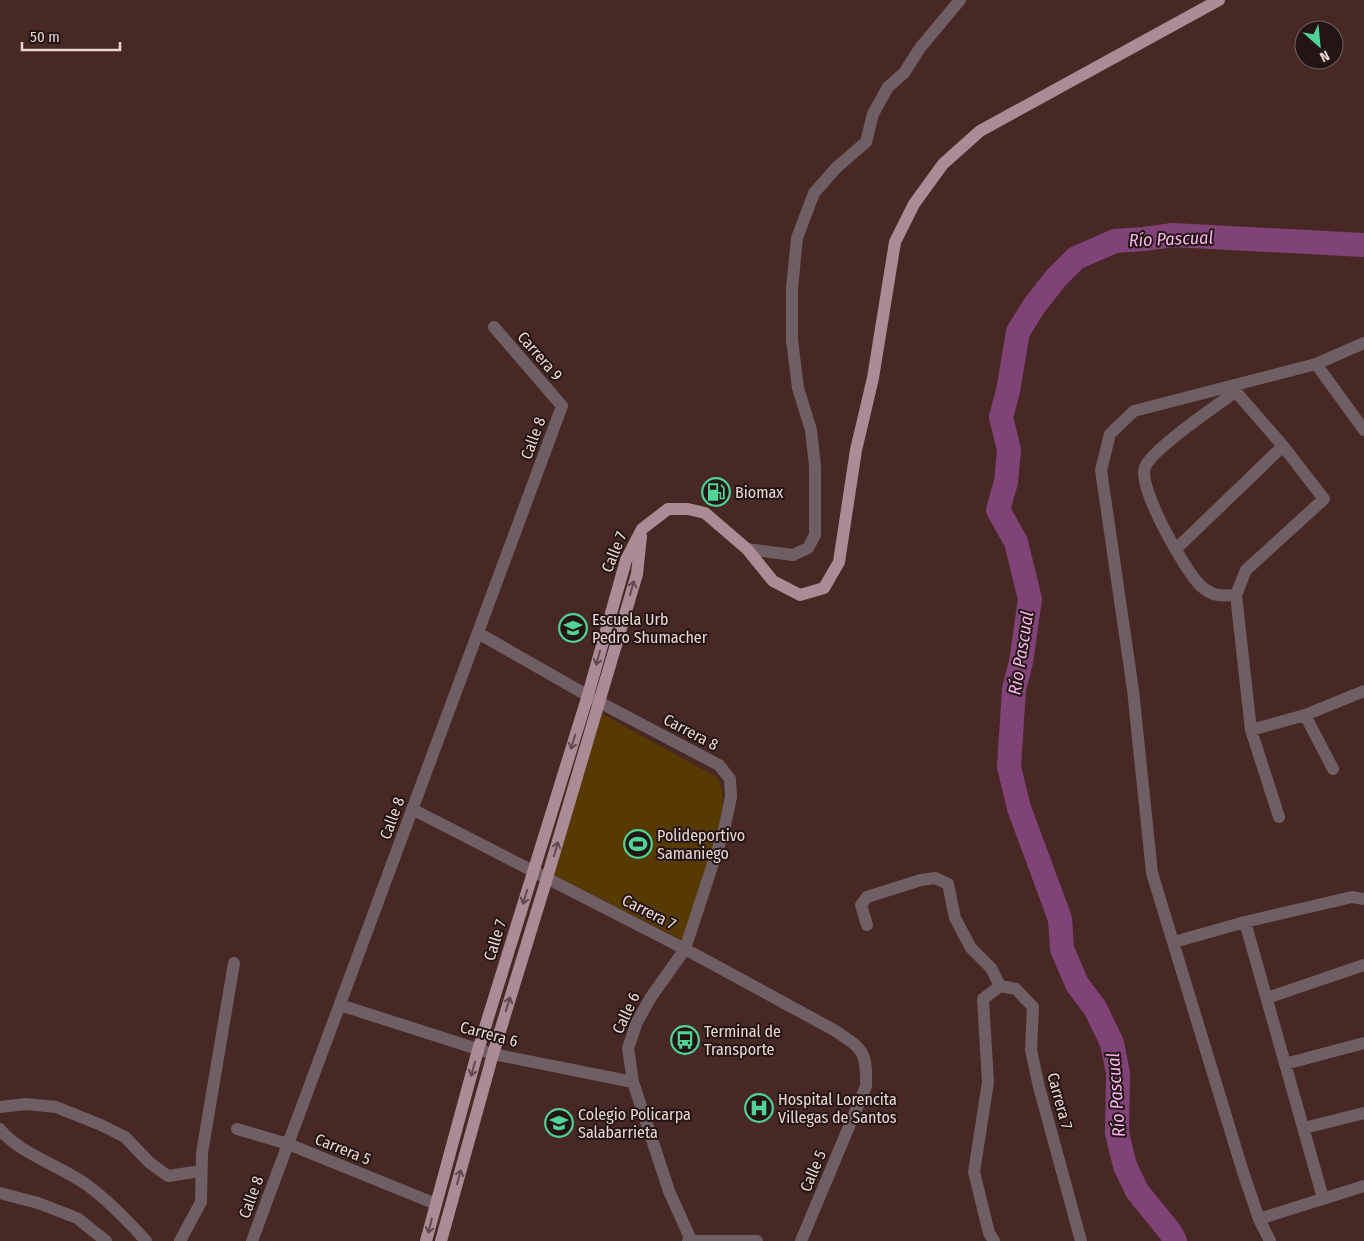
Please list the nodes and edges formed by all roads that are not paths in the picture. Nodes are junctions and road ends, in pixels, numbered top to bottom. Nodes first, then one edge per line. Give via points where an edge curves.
1 (960, 0) edge
2 (1203, 0) edge
3 (1218, 0) edge
4 (1192, 15) junction
5 (494, 328) dead end
6 (1364, 343) edge
7 (1316, 364) junction
8 (1233, 388) junction
9 (562, 406) joint
10 (1364, 430) edge
11 (1283, 446) junction
12 (642, 529) junction
13 (747, 550) junction
14 (1176, 550) junction
15 (1236, 595) junction
16 (478, 633) junction
17 (1363, 693) edge
18 (588, 695) junction
19 (600, 702) junction
20 (1305, 715) junction
21 (1251, 730) junction
22 (1333, 769) dead end
23 (412, 809) junction
24 (1279, 817) dead end
25 (533, 871) junction
26 (547, 878) junction
27 (1364, 899) edge
28 (1245, 922) junction
29 (866, 925) dead end
30 (1174, 942) junction
31 (685, 949) junction
32 (234, 963) dead end
33 (1364, 965) edge
34 (1000, 986) junction
35 (1267, 998) junction
36 (340, 1005) junction
37 (1364, 1043) edge
38 (478, 1050) junction
39 (493, 1054) junction
40 (864, 1056) joint
41 (1285, 1064) junction
42 (633, 1082) junction
43 (0, 1107) edge
44 (1364, 1113) edge
45 (1304, 1128) junction
46 (0, 1129) edge
47 (237, 1129) dead end
48 (288, 1144) junction
49 (201, 1171) junction
50 (1364, 1186) edge
51 (0, 1193) edge
52 (1323, 1198) junction
53 (436, 1204) junction
54 (1259, 1219) junction
55 (106, 1241) edge
56 (146, 1241) edge
57 (180, 1241) edge
58 (252, 1241) edge
59 (426, 1241) edge
60 (441, 1241) edge
61 (690, 1241) edge
62 (757, 1241) edge
63 (801, 1241) edge
64 (994, 1241) edge
65 (1081, 1241) edge
66 (1270, 1241) edge

1 - 13 street via 920,48 904,73 888,88 873,114 866,142 814,193 798,238 792,288 792,340 798,388 811,430 815,535 808,548 793,555
2 - 4 street
3 - 4 main road
4 - 13 main road via 980,131 943,164 914,204 895,242 873,378 856,450 839,562 824,588 800,595 772,581
5 - 9 street, Carrera 9
6 - 7 street
7 - 8 street
7 - 10 street
8 - 11 street
8 - 14 street via 1162,447 1146,465 1144,473 1149,494
8 - 30 street via 1134,411 1110,434 1101,470 1133,690 1152,872
9 - 16 street, Calle 8
11 - 14 street
11 - 15 street via 1324,498 1246,570
12 - 13 main road via 668,509 706,512
12 -> 18 main road, Calle 7 via 626,560
19 -> 12 main road, Calle 7 via 636,574
14 - 15 street via 1201,586 1218,597
15 - 21 street
16 - 18 street, Carrera 8
16 - 23 street, Calle 8
17 - 20 street
18 - 19 street, Carrera 8
18 -> 25 main road, Calle 7
26 -> 19 main road, Calle 7
19 - 31 street, Carrera 8 via 719,765 730,779 731,796 724,830
20 - 21 street
20 - 22 street
21 - 24 street
23 - 25 street, Carrera 7
23 - 36 street, Calle 8
25 - 26 street, Carrera 7
25 -> 38 main road, Calle 7
26 - 31 street, Carrera 7
39 -> 26 main road, Calle 7
27 - 28 street via 1352,897
28 - 30 street
28 - 35 street
29 - 34 street via 861,905 867,897 935,878 948,884 955,918 971,948 991,968
30 - 54 street
31 - 40 street, Carrera 7 via 834,1030 856,1045
31 - 42 street, Calle 6 via 637,1022 628,1048
32 - 49 street
33 - 35 street
34 - 64 street via 983,1000 988,1082 974,1172 989,1233
34 - 65 street, Carrera 7 via 1016,989 1033,1007 1031,1050
35 - 41 street
36 - 38 street, Carrera 6
36 - 48 street, Calle 8
37 - 41 street
38 - 39 street, Carrera 6
38 -> 53 main road, Calle 7
39 - 42 street, Carrera 6
60 -> 39 main road, Calle 7
40 - 63 street, Calle 5 via 866,1086
41 - 45 street
42 - 61 street, Calle 6
43 - 49 street via 26,1104 56,1107 126,1137 168,1176
44 - 45 street
45 - 52 street
46 - 56 street via 20,1146 86,1184 122,1214
47 - 48 street, Carrera 5
48 - 53 street, Carrera 5
48 - 58 street, Calle 8
49 - 57 street via 201,1202
50 - 52 street
51 - 55 street via 77,1218
52 - 54 street
53 -> 59 main road, Calle 7
54 - 66 street
61 - 62 street

